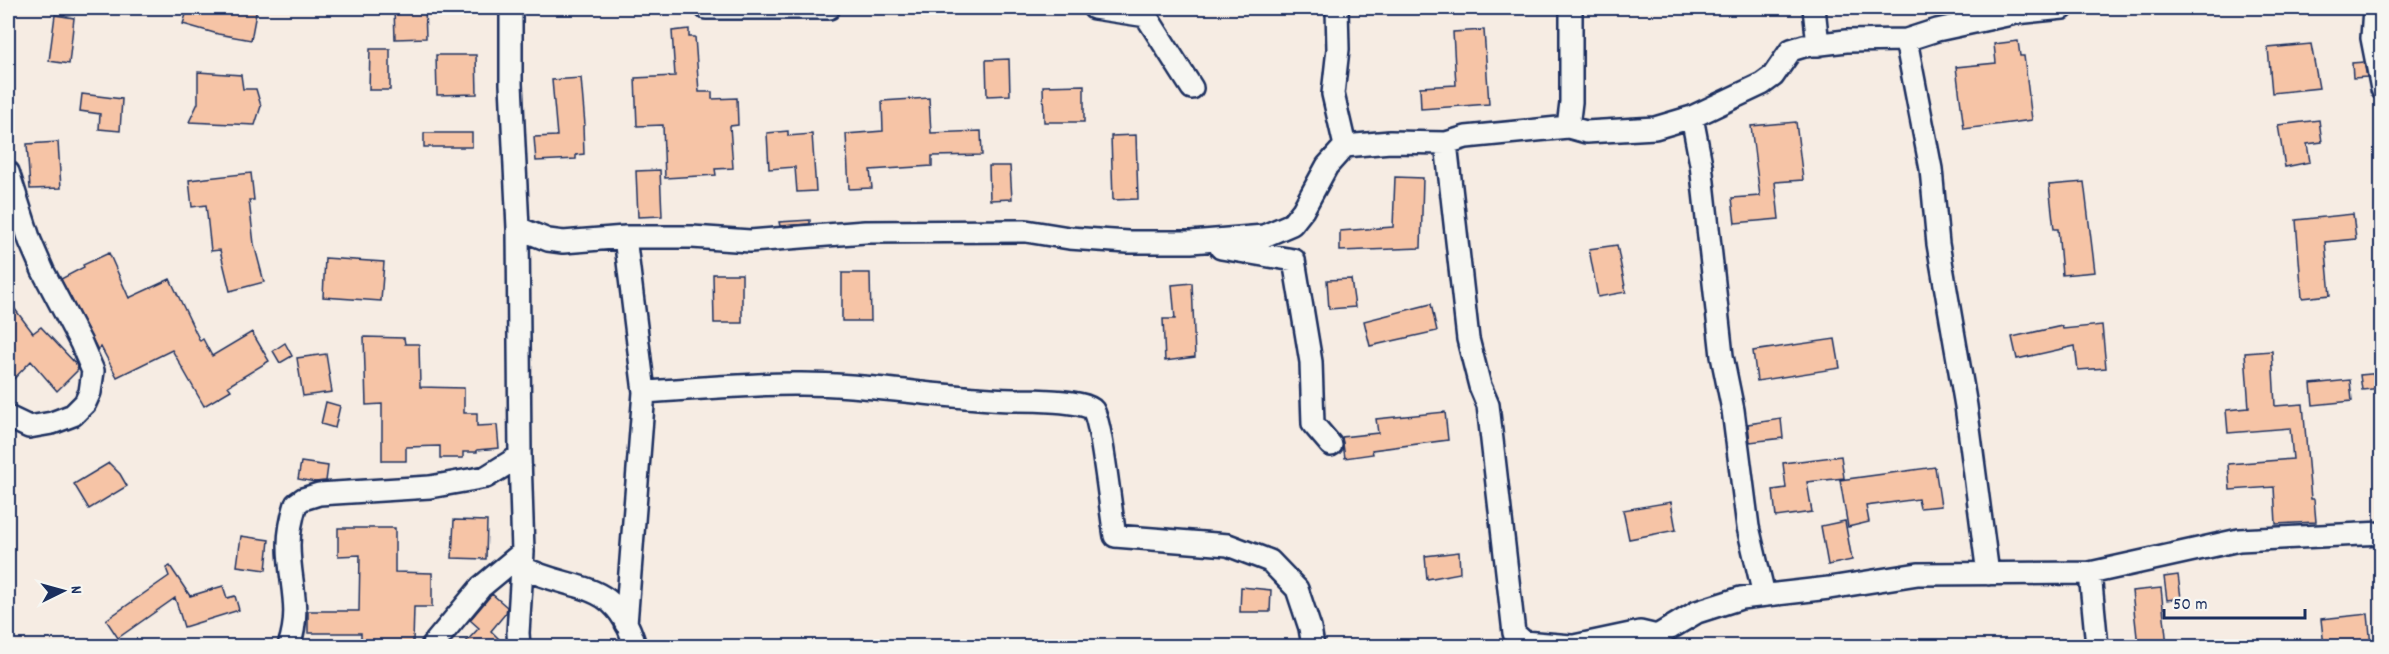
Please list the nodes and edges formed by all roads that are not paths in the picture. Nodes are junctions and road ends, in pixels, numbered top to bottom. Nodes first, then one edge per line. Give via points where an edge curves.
1 (511, 8) edge
2 (706, 8) edge
3 (829, 8) edge
4 (1095, 8) edge
5 (1337, 8) edge
6 (1570, 8) edge
7 (1814, 8) edge
8 (2063, 8) edge
9 (2374, 8) edge
10 (1144, 12) edge
11 (1906, 40) junction
12 (1818, 45) junction
13 (1192, 88) dead end
14 (2382, 89) edge
15 (1692, 117) junction
16 (1568, 127) junction
17 (1446, 143) junction
18 (1345, 146) junction
19 (8, 172) edge
20 (518, 228) junction
21 (625, 237) junction
22 (1191, 242) junction
23 (644, 392) junction
24 (8, 417) edge
25 (1331, 445) dead end
26 (520, 456) junction
27 (2382, 533) edge
28 (522, 559) junction
29 (2090, 573) junction
30 (1988, 574) junction
31 (1764, 595) junction
32 (626, 624) junction
33 (1657, 641) edge
34 (289, 646) edge
35 (432, 646) edge
36 (519, 646) edge
37 (635, 646) edge
38 (1313, 646) edge
39 (1573, 646) edge
40 (2097, 646) edge

1 - 20 street
2 - 3 street
4 - 10 street
5 - 18 street via 1333,94
6 - 16 street
7 - 12 street
8 - 11 street via 2016,13
9 - 14 street via 2372,38
10 - 13 street
11 - 12 street
11 - 30 street via 1931,169 1942,277 1966,406
12 - 15 street via 1791,50 1773,76
15 - 16 street via 1654,128 1586,132
15 - 31 street via 1701,164 1722,356 1734,410 1748,527
16 - 17 street via 1466,136
17 - 18 street
17 - 39 street via 1468,339 1488,405 1514,633 1524,642
18 - 22 street via 1327,166 1292,224 1264,236
19 - 24 street via 30,241 93,371 86,404 73,415 29,427
20 - 21 street via 563,242
20 - 26 street
21 - 22 street via 750,241 865,232 1026,231 1128,242
21 - 23 street
22 - 25 street via 1294,260 1311,362 1313,424
23 - 32 street
23 - 38 street via 794,384 861,386 1088,406 1094,411 1099,430 1115,536 1228,545 1270,561 1297,589
26 - 28 street
26 - 34 street via 486,477 430,487 319,494 296,504 289,546 297,618
27 - 29 street via 2239,540
28 - 32 street via 543,577 588,588 603,596
28 - 35 street via 481,587
28 - 36 street
29 - 30 street
29 - 40 street
30 - 31 street via 1918,574
31 - 33 street via 1697,612
32 - 37 street
33 - 39 street via 1640,632

